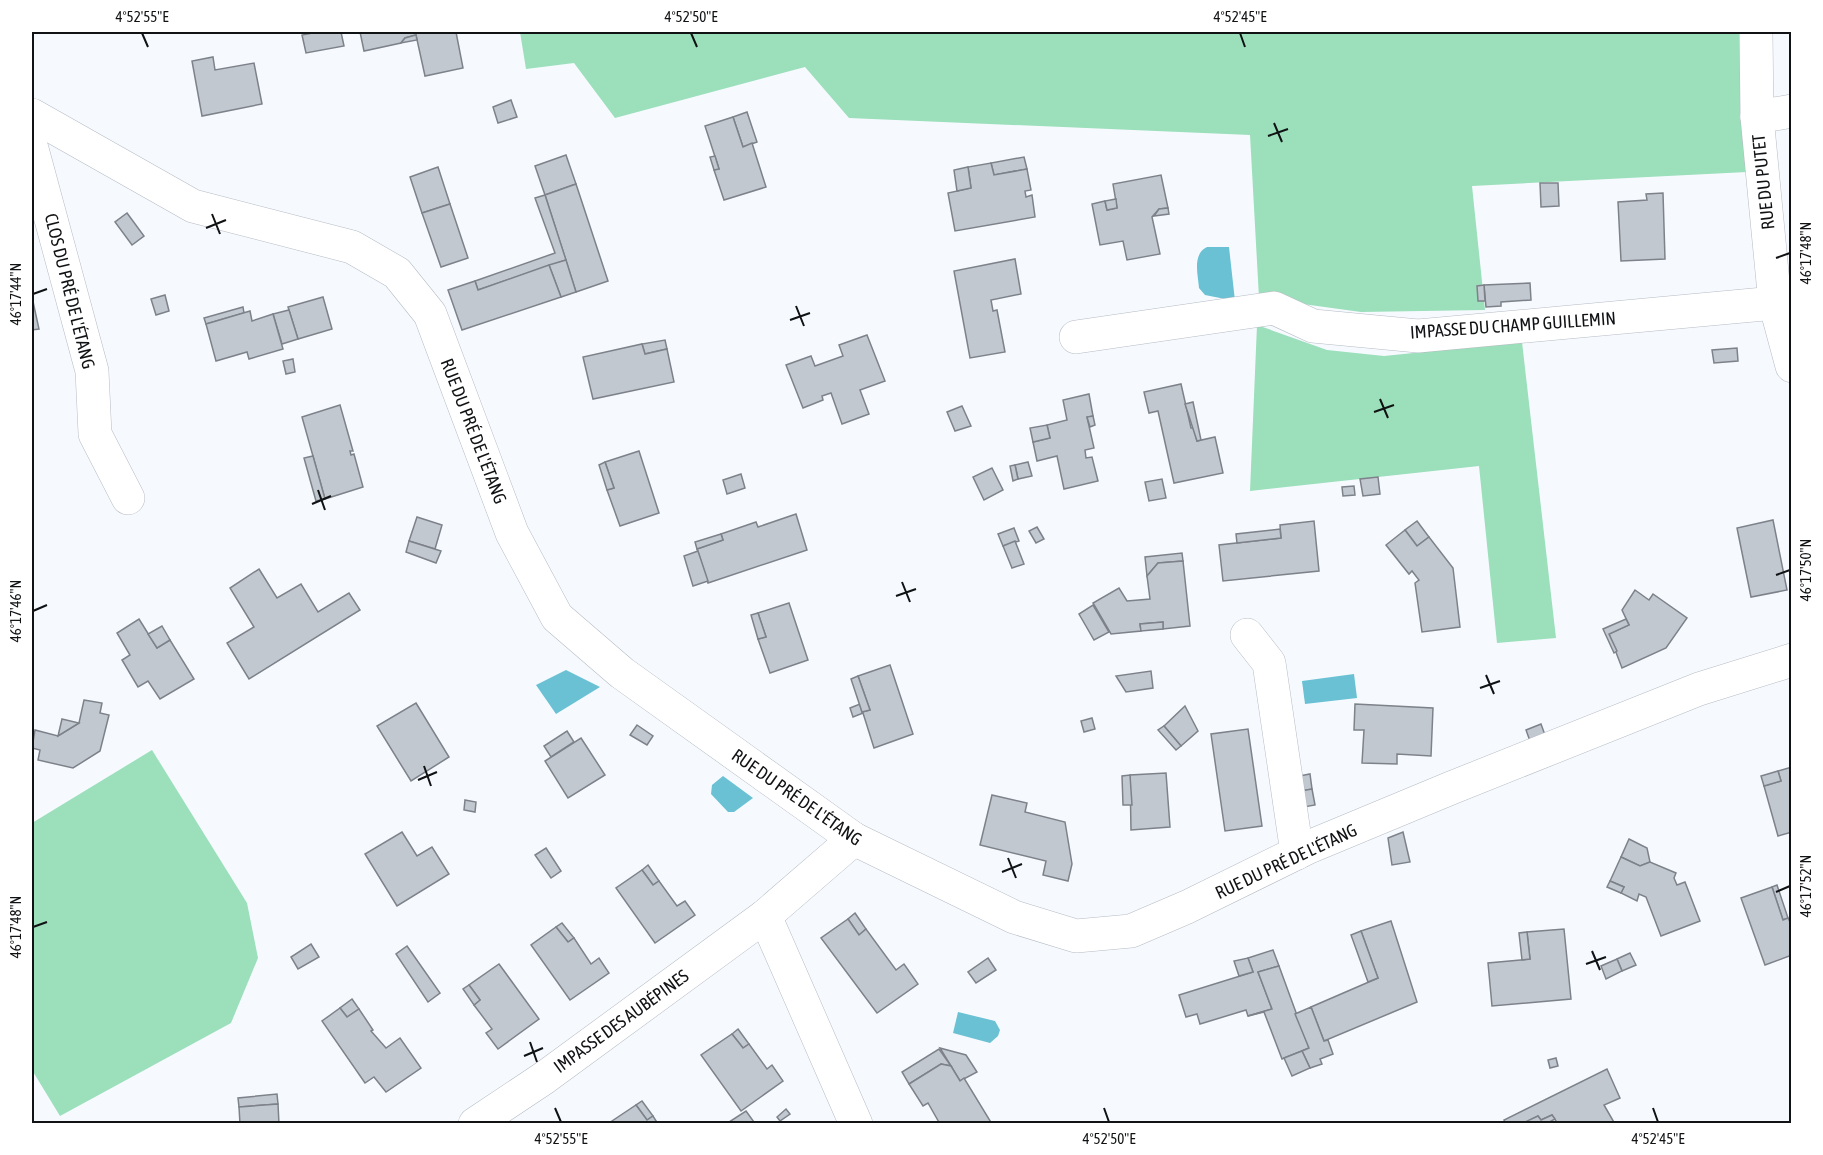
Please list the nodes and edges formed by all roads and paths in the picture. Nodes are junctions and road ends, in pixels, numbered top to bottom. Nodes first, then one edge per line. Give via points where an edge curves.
1 (1756, 32) edge
2 (1791, 111) edge
3 (32, 115) edge
4 (1757, 117) junction
5 (32, 149) edge
6 (1775, 303) junction
7 (1076, 337) dead end
8 (1791, 366) edge
9 (128, 498) dead end
10 (1247, 635) dead end
11 (1791, 660) edge
12 (854, 839) junction
13 (1298, 853) junction
14 (765, 916) junction
15 (475, 1124) edge
16 (856, 1124) edge

1 - 4 street, RUE DU PUTET
2 - 4 street
3 - 12 street, RUE DU PRÉ DE L'ÉTANG via 193,206 352,247 397,273 430,314 512,533 557,617 622,674
4 - 6 street, RUE DU PUTET
5 - 9 street, CLOS DU PRÉ DE L'ÉTANG via 92,371 95,434
6 - 7 street, IMPASSE DU CHAMP GUILLEMIN via 1418,336 1313,326 1274,309
6 - 8 street, RUE DU PUTET
10 - 13 street via 1269,663
11 - 13 street, RUE DU PRÉ DE L'ÉTANG via 1689,693
12 - 13 street, RUE DU PRÉ DE L'ÉTANG via 1014,917 1076,936 1131,931
12 - 14 street, IMPASSE DES AUBÉPINES
14 - 15 street, IMPASSE DES AUBÉPINES
14 - 16 street

